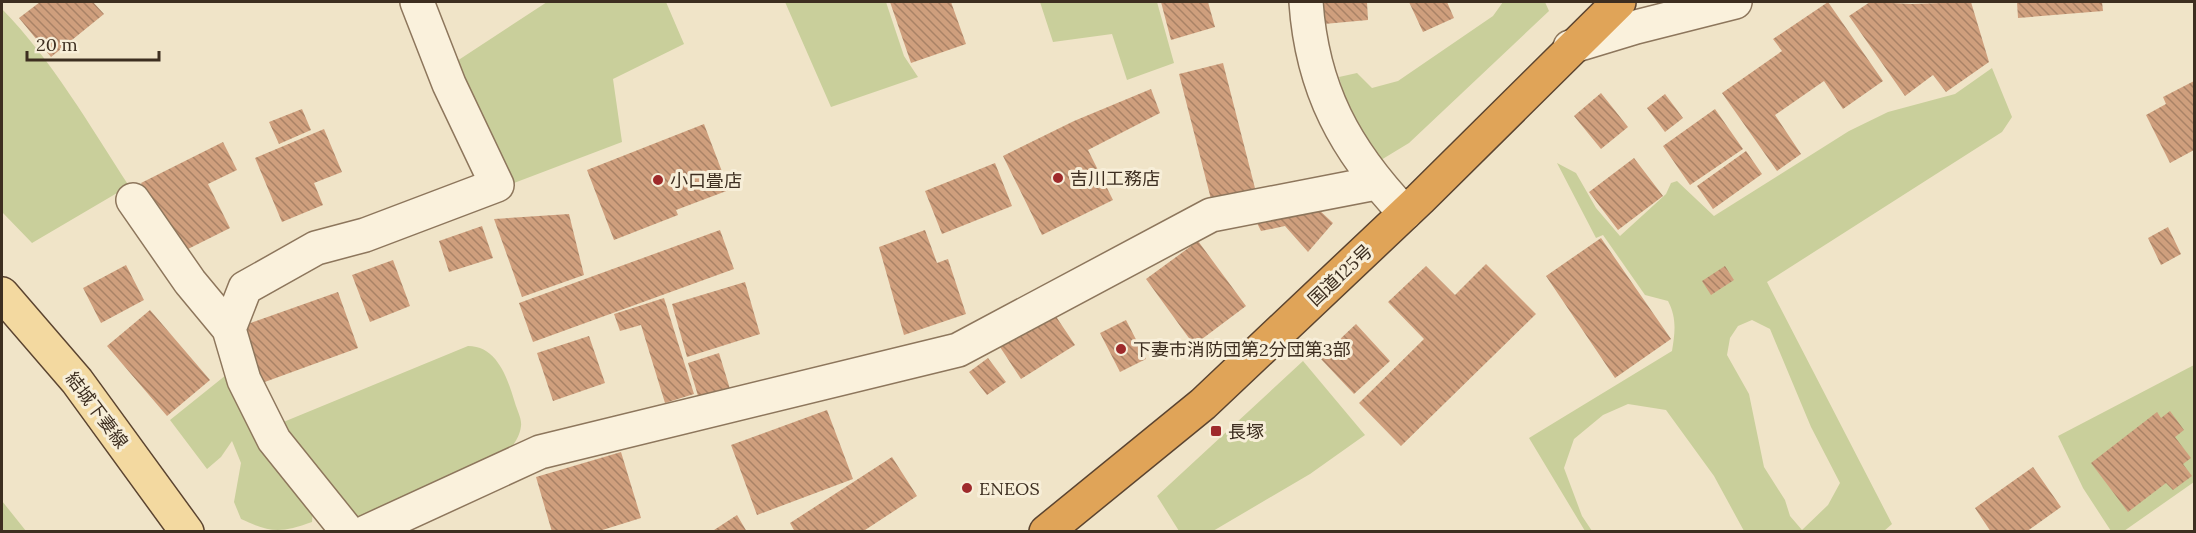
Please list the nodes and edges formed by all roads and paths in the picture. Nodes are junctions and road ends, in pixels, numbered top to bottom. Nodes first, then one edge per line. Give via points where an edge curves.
1 (417, 2) edge
2 (1306, 2) edge
3 (1619, 2) edge
4 (1735, 2) edge
5 (1570, 47) junction
6 (1376, 183) junction
7 (133, 200) dead end
8 (1405, 213) junction
9 (2, 294) edge
10 (229, 329) junction
11 (187, 531) edge
12 (348, 531) edge
13 (366, 531) edge
14 (1046, 531) edge

1 - 10 street via 449,84 497,185 364,235 316,248 245,288
2 - 6 street via 1309,42 1337,124
3 - 5 highway, 国道125号
4 - 5 street
5 - 8 highway, 国道125号
6 - 8 street
6 - 13 street via 1211,215 958,351 540,452
7 - 10 street via 179,267
8 - 14 highway, 国道125号 via 1203,404
9 - 11 main road, 結城下妻線 via 77,381
10 - 12 street via 244,380 274,440

